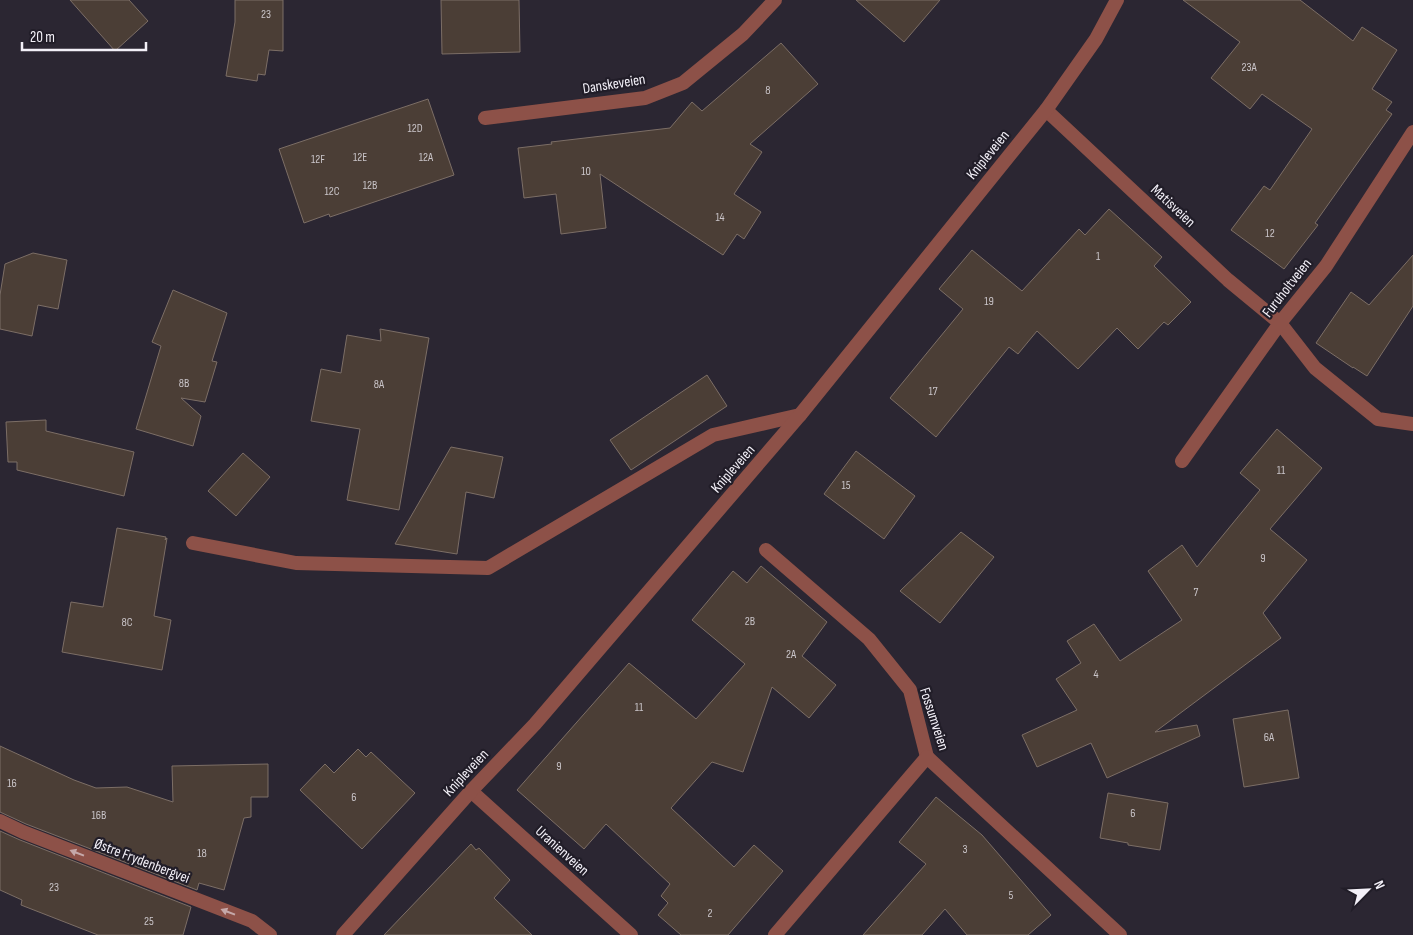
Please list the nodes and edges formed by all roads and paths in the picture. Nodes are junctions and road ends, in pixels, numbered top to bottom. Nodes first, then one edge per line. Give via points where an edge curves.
1 (775, 0) edge
2 (1117, 0) edge
3 (1046, 110) junction
4 (485, 118) dead end
5 (1413, 132) edge
6 (1280, 323) junction
7 (800, 415) junction
8 (1413, 424) edge
9 (1182, 461) dead end
10 (194, 543) dead end
11 (766, 550) dead end
12 (926, 757) junction
13 (471, 791) junction
14 (0, 821) edge
15 (270, 935) edge
16 (343, 935) edge
17 (631, 935) edge
18 (775, 935) edge
19 (1120, 935) edge

1 - 4 street, Danskeveien via 742,34 683,83 645,98
2 - 3 street, Knipleveien via 1096,39
3 - 6 street, Matisveien via 1228,280
3 - 7 street, Knipleveien
5 - 6 street, Furuholtveien via 1326,266
6 - 8 street, Matisveien via 1315,368 1378,419
6 - 9 street, Furuholtveien
7 - 10 street via 713,435 488,568 296,564
7 - 13 street, Knipleveien via 536,724
11 - 12 street, Fossumveien via 869,639 910,690
12 - 18 street
12 - 19 street, Fossumveien
13 - 16 street, Knipleveien
13 - 17 street, Uranienveien
15 -> 14 street, Østre Frydenbergvei via 252,921

